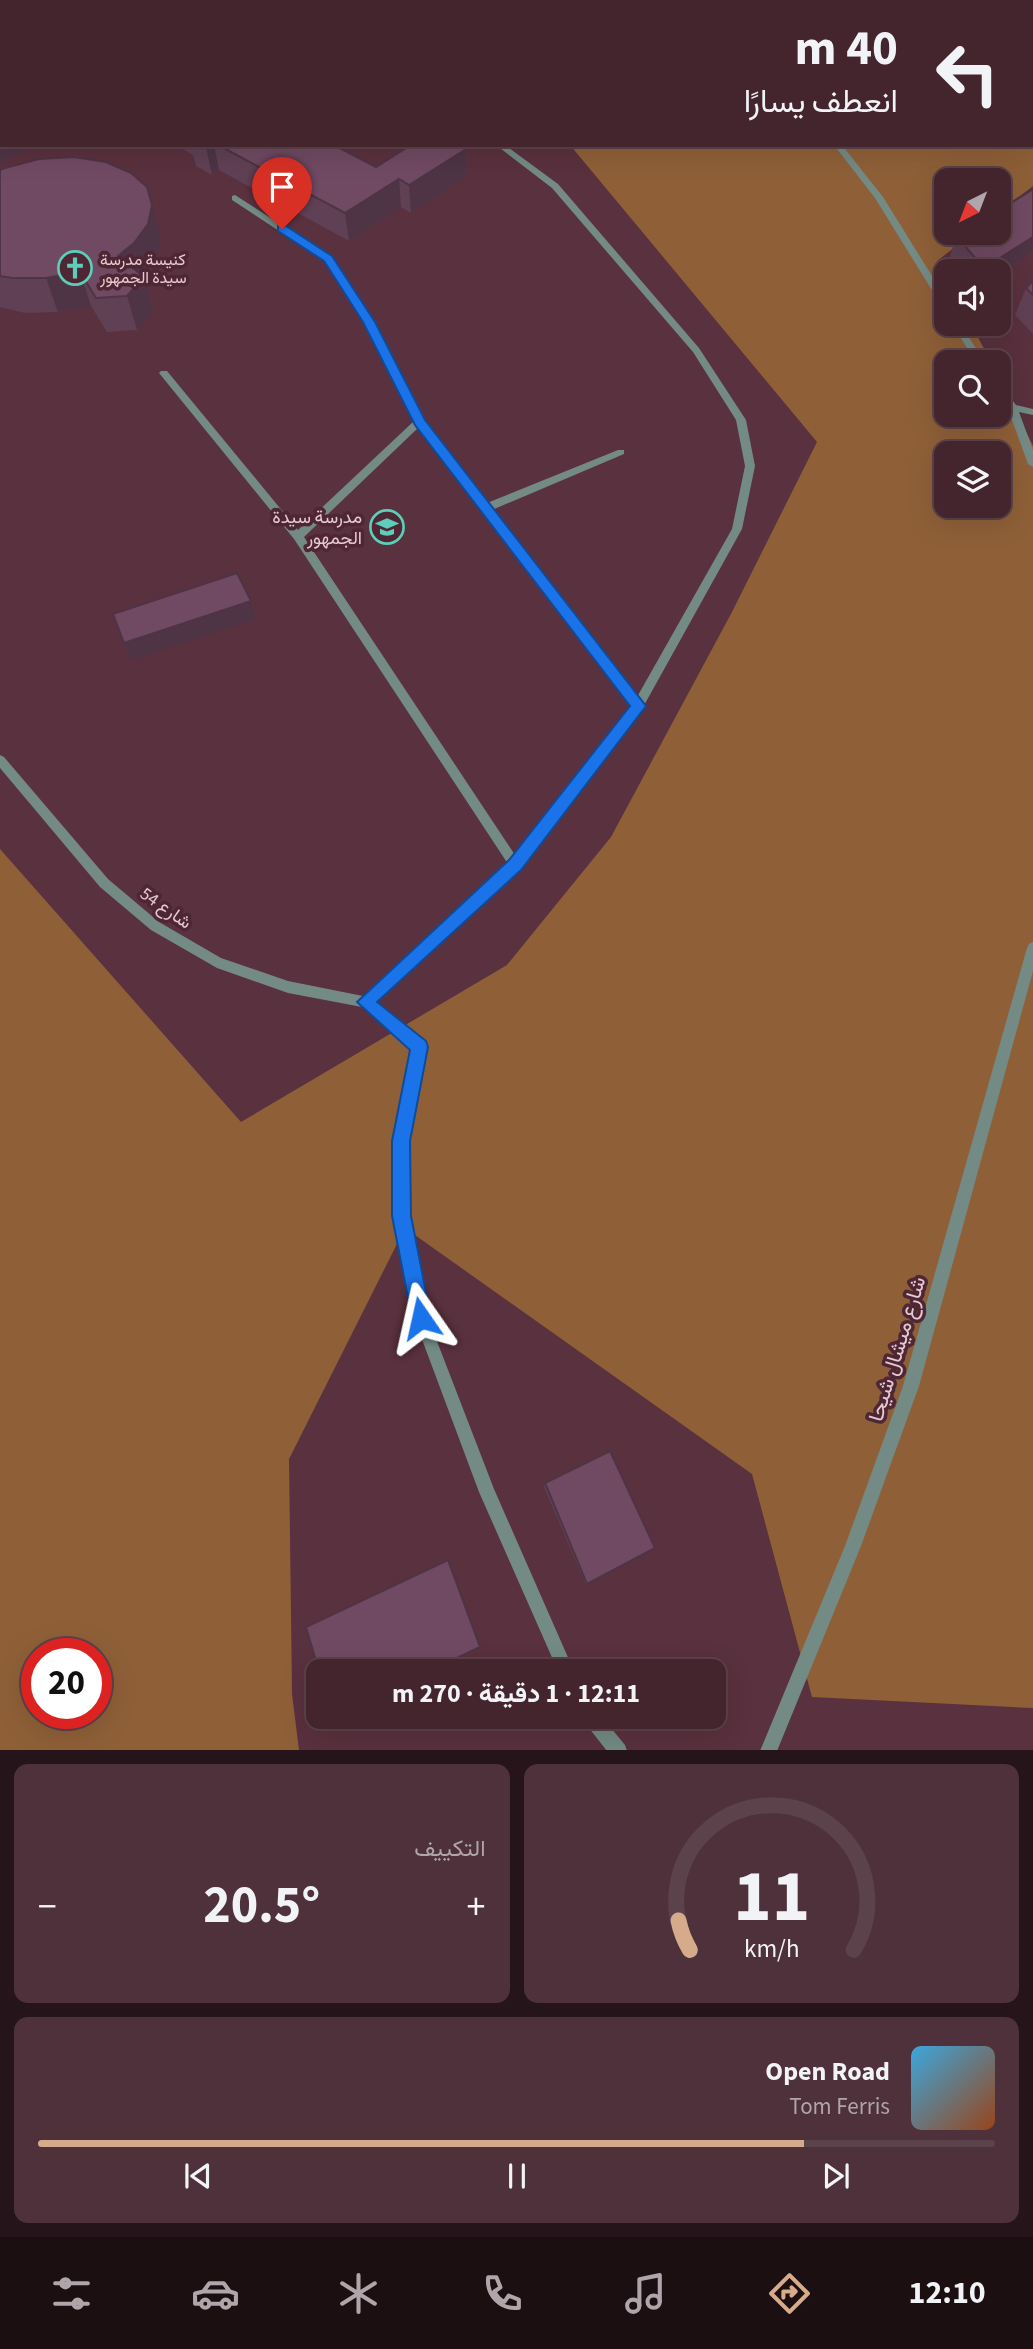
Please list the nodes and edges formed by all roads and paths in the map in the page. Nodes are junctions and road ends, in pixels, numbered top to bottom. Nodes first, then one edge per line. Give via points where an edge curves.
1 (503, 147) edge
2 (840, 147) edge
3 (235, 198) dead end
4 (934, 287) edge
5 (164, 373) dead end
6 (1011, 405) edge
7 (1013, 408) junction
8 (1033, 412) edge
9 (419, 422) junction
10 (621, 453) dead end
11 (1033, 464) edge
12 (486, 508) junction
13 (298, 537) junction
14 (638, 706) junction
15 (0, 760) edge
16 (515, 865) junction
17 (1033, 948) edge
18 (365, 1002) junction
19 (561, 1659) edge
20 (601, 1729) edge
21 (619, 1750) edge
22 (768, 1750) edge

1 - 14 street via 555,186 696,349 741,420 750,466 737,529
2 - 4 street via 879,197
3 - 9 street via 328,259 369,322
5 - 13 street
6 - 7 street
7 - 8 street
7 - 11 street
9 - 12 street
9 - 13 street
10 - 12 street
12 - 14 street
13 - 16 street
14 - 16 street
15 - 18 street, شارع 54 via 104,883 155,926 217,962 288,987
16 - 18 street
17 - 22 street, شارع ميشال شيحا via 911,1386 853,1546
18 - 19 street via 419,1047 401,1141 402,1216 421,1318 487,1492
20 - 21 street

